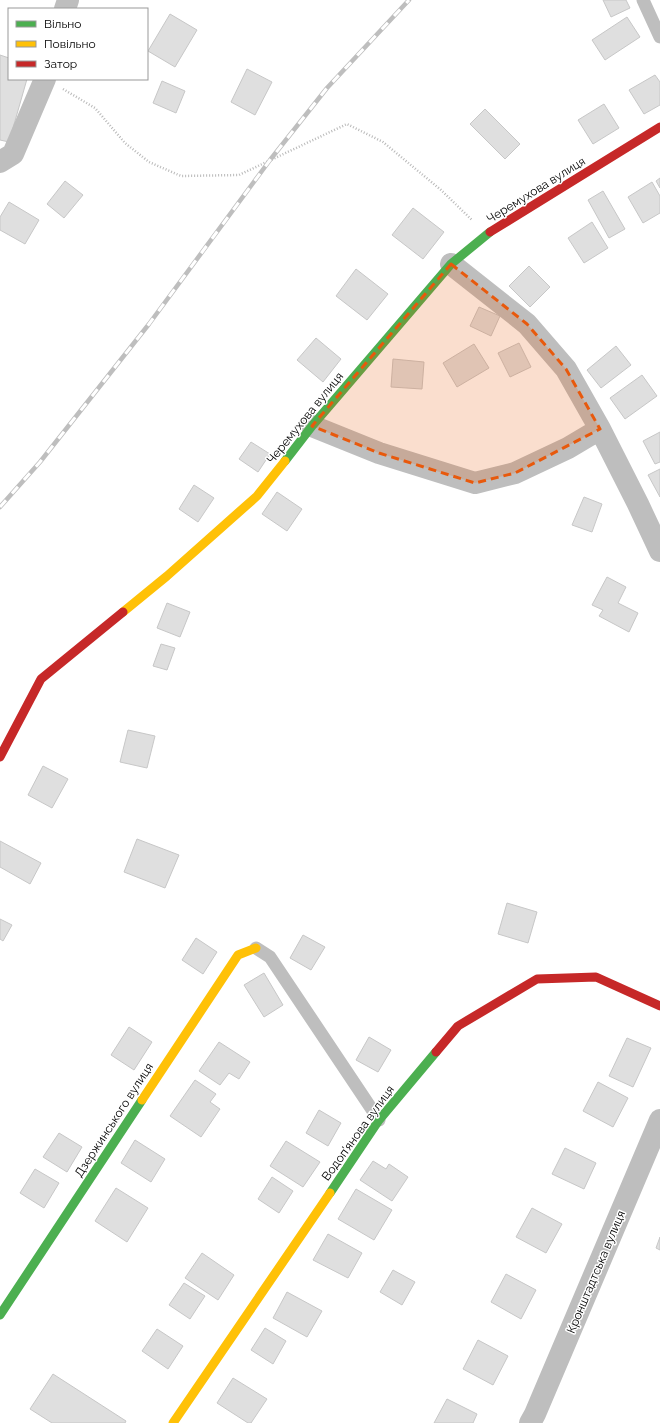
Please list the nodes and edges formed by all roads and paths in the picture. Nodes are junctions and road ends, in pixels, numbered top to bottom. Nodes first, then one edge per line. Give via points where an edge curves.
1 (643, 0) edge
2 (660, 37) edge
3 (51, 83) edge
4 (660, 127) edge
5 (0, 162) edge
6 (487, 234) junction
7 (451, 264) junction
8 (312, 426) junction
9 (600, 429) junction
10 (660, 551) edge
11 (0, 757) edge
12 (256, 948) joint
13 (660, 1006) edge
14 (379, 1120) junction
15 (660, 1120) edge
16 (0, 1315) edge
17 (173, 1423) edge
18 (530, 1423) edge

1 - 2 lane
3 - 5 street via 13,154
3 - 6 path via 95,108 125,143 149,162 181,176 239,175 347,124 383,142 441,190
4 - 6 street, Черемухова вулиця
6 - 7 street, Черемухова вулиця
7 - 8 street, Черемухова вулиця
7 - 9 street via 527,324 566,369
8 - 9 street via 379,453 474,483 515,473 568,448
8 - 11 street, Черемухова вулиця via 257,496 167,576 41,679
9 - 10 street
12 - 14 lane via 270,957
12 - 16 street, Дзержинського вулиця via 238,955
13 - 14 street, Водоп’янова вулиця via 596,977 537,979 458,1026
14 - 17 street, Водоп’янова вулиця
15 - 18 street, Кронштадтська вулиця

